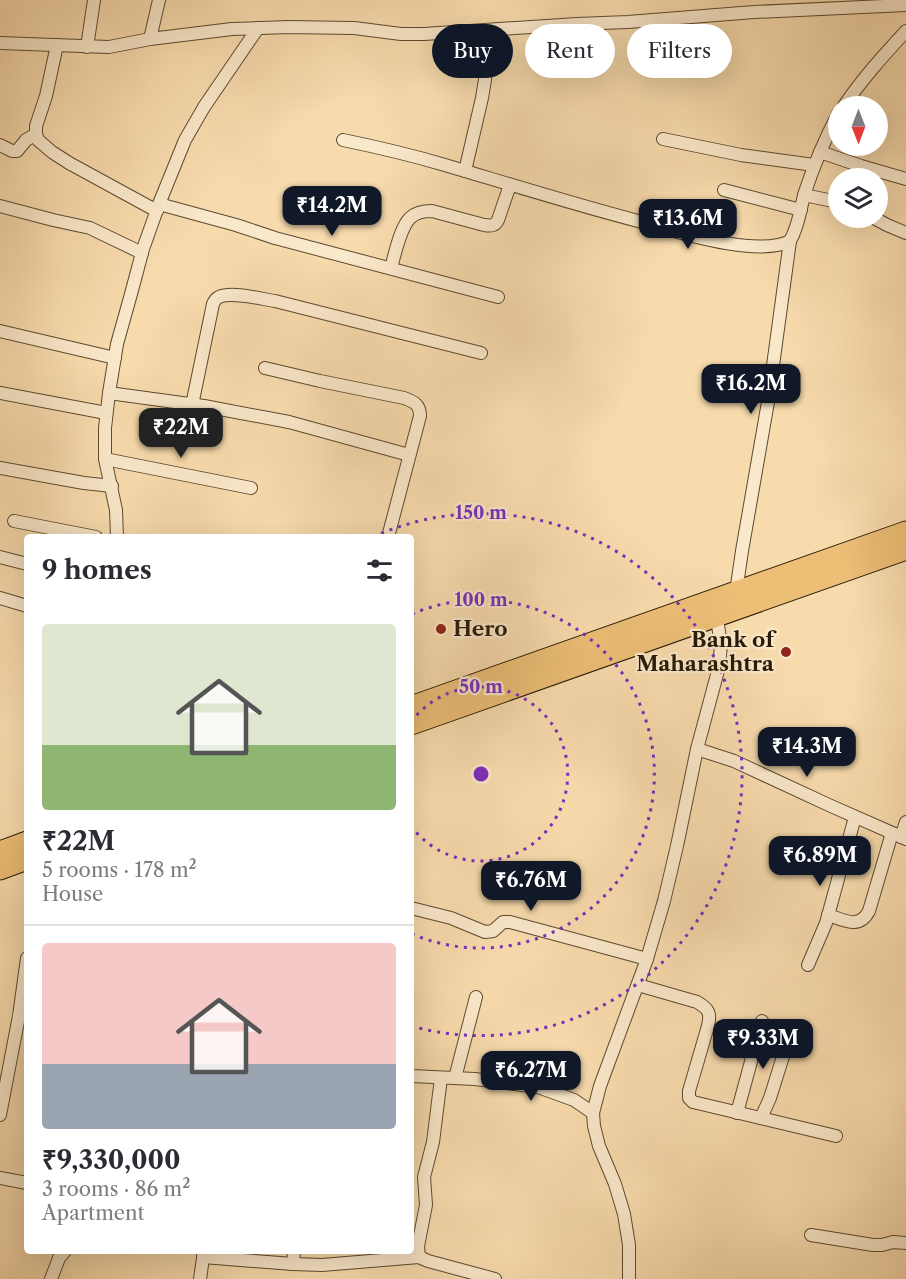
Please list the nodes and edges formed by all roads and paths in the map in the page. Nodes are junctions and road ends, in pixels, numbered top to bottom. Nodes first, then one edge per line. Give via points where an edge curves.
1 (94, 0) edge
2 (159, 0) edge
3 (906, 4) edge
4 (258, 27) junction
5 (513, 29) edge
6 (906, 31) edge
7 (432, 33) edge
8 (150, 39) junction
9 (0, 43) edge
10 (57, 45) junction
11 (87, 47) junction
12 (485, 78) edge
13 (850, 96) edge
14 (36, 134) junction
15 (828, 135) edge
16 (663, 139) dead end
17 (343, 140) dead end
18 (0, 145) edge
19 (820, 152) junction
20 (814, 165) junction
21 (465, 171) junction
22 (906, 179) edge
23 (510, 185) junction
24 (724, 189) dead end
25 (804, 195) junction
26 (828, 200) edge
27 (0, 206) edge
28 (158, 207) junction
29 (801, 210) junction
30 (888, 225) edge
31 (906, 233) edge
32 (790, 241) junction
33 (142, 253) junction
34 (391, 268) junction
35 (498, 297) dead end
36 (0, 331) edge
37 (481, 353) dead end
38 (115, 358) junction
39 (265, 368) dead end
40 (0, 393) edge
41 (109, 393) junction
42 (192, 405) junction
43 (106, 413) junction
44 (409, 455) junction
45 (105, 459) junction
46 (0, 468) edge
47 (112, 486) junction
48 (250, 488) dead end
49 (14, 521) dead end
50 (906, 532) edge
51 (81, 534) edge
52 (117, 534) edge
53 (389, 534) edge
54 (906, 549) edge
55 (0, 557) edge
56 (24, 563) edge
57 (736, 592) junction
58 (0, 598) edge
59 (24, 605) edge
60 (715, 608) junction
61 (414, 706) edge
62 (414, 723) edge
63 (697, 749) junction
64 (855, 817) junction
65 (906, 822) edge
66 (900, 836) edge
67 (24, 843) edge
68 (0, 852) edge
69 (24, 860) edge
70 (0, 869) edge
71 (414, 909) edge
72 (828, 915) junction
73 (647, 959) junction
74 (808, 965) dead end
75 (24, 980) edge
76 (638, 985) junction
77 (476, 997) dead end
78 (762, 1021) dead end
79 (791, 1031) dead end
80 (414, 1076) edge
81 (441, 1078) junction
82 (455, 1078) junction
83 (593, 1113) junction
84 (737, 1113) junction
85 (0, 1115) edge
86 (761, 1118) junction
87 (837, 1136) dead end
88 (0, 1178) edge
89 (24, 1182) edge
90 (811, 1235) dead end
91 (906, 1243) edge
92 (62, 1254) edge
93 (204, 1254) edge
94 (294, 1254) edge
95 (419, 1257) junction
96 (293, 1264) junction
97 (51, 1279) edge
98 (200, 1279) edge
99 (495, 1279) edge
100 (630, 1279) edge

1 - 11 street
2 - 8 street
3 - 5 street
4 - 7 street
4 - 8 street
4 - 28 street via 185,140
6 - 13 street
8 - 11 street
9 - 10 street
10 - 11 street
10 - 14 street
12 - 21 street
14 - 18 street via 17,151
14 - 28 street via 43,145 69,163
15 - 19 street
16 - 20 street
17 - 21 street
19 - 20 street
19 - 22 street
20 - 25 street
21 - 23 street
23 - 32 street via 727,243 774,247
23 - 34 street via 498,220 491,226 432,211 410,218
24 - 29 street
25 - 26 street
25 - 29 street
27 - 33 street via 90,228
28 - 33 street
28 - 34 street
29 - 32 street
30 - 31 street
32 - 57 street
33 - 38 street
34 - 35 street
36 - 38 street
37 - 42 street via 275,301 220,296 213,304
38 - 41 street
39 - 44 street via 413,401 420,416
40 - 43 street
41 - 42 street
41 - 43 street
42 - 44 street via 289,423
43 - 45 street
44 - 53 street
45 - 47 street
45 - 48 street
46 - 47 street
47 - 52 street
49 - 51 street
50 - 57 highway
54 - 60 highway
55 - 56 street
57 - 60 highway
58 - 59 street
60 - 61 highway
60 - 62 highway
60 - 63 street via 721,645 719,667
63 - 64 street via 734,761
63 - 73 street via 664,901
64 - 66 street
64 - 72 street
65 - 66 street
66 - 72 street via 866,917 856,922
67 - 68 highway
69 - 70 highway
71 - 73 street via 485,932 510,922
72 - 74 street
73 - 76 street
75 - 85 street
76 - 83 street
76 - 84 street via 705,1007 710,1018 689,1098
77 - 82 street
78 - 84 street
79 - 86 street
80 - 81 street
81 - 82 street
81 - 95 street via 423,1185 426,1205
82 - 83 street via 538,1087 574,1100
83 - 100 street via 599,1146 624,1214
84 - 86 street
86 - 87 street
88 - 89 street
90 - 91 street via 873,1245
92 - 97 street
93 - 96 street
93 - 98 street
94 - 96 street
95 - 96 street
95 - 99 street

